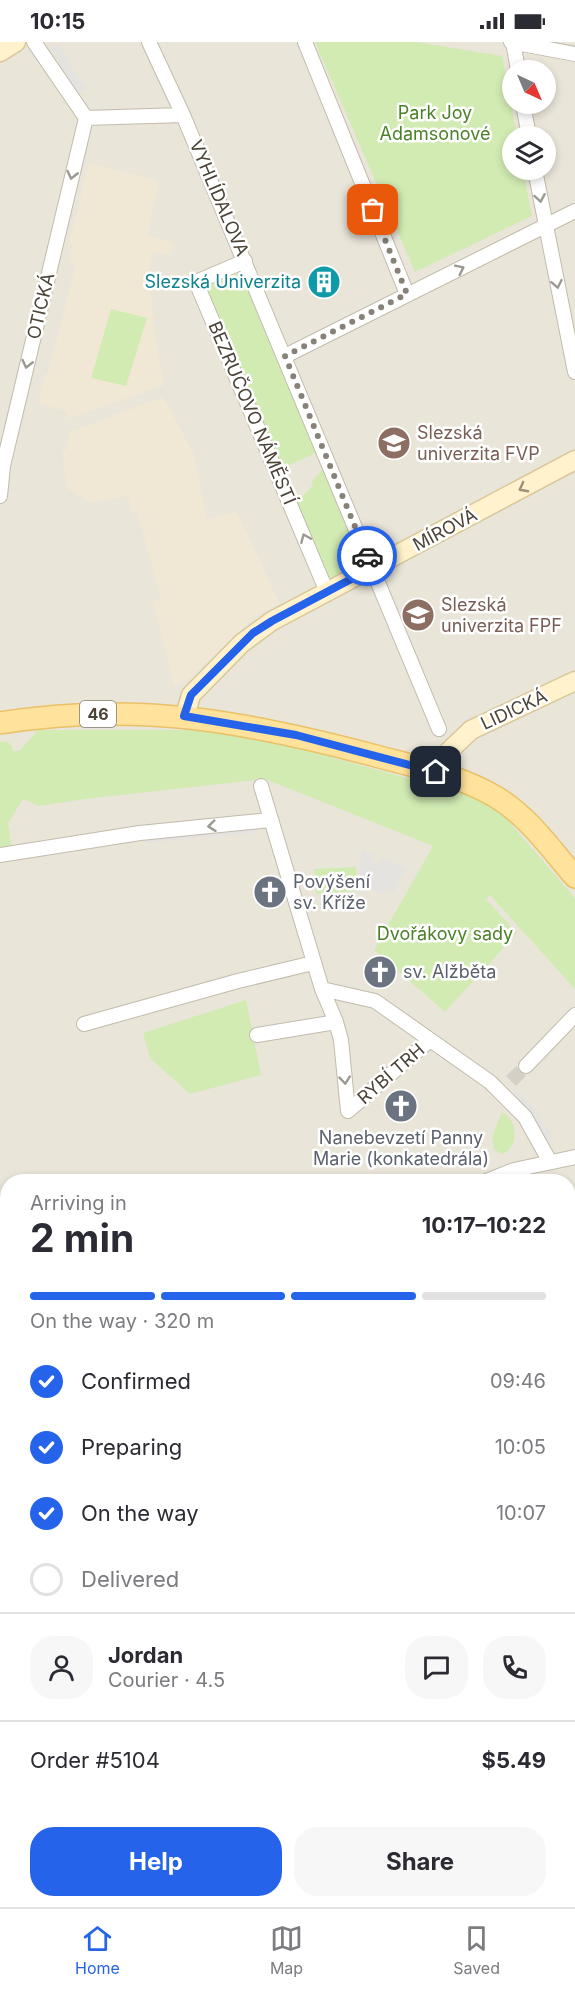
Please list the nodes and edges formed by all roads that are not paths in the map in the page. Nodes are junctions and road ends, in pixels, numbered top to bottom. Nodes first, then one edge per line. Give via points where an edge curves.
1 (16, 42) edge
2 (34, 42) edge
3 (149, 42) edge
4 (305, 42) edge
5 (512, 42) edge
6 (551, 46) edge
7 (0, 52) edge
8 (575, 54) edge
9 (516, 60) edge
10 (183, 115) junction
11 (86, 118) junction
12 (537, 180) edge
13 (575, 211) edge
14 (546, 226) junction
15 (245, 261) junction
16 (407, 294) junction
17 (285, 356) junction
18 (575, 372) edge
19 (575, 460) edge
20 (1, 466) edge
21 (0, 496) edge
22 (372, 568) junction
23 (327, 592) junction
24 (575, 681) edge
25 (184, 716) junction
26 (3, 723) edge
27 (439, 729) dead end
28 (436, 772) junction
29 (261, 786) dead end
30 (270, 820) junction
31 (0, 855) edge
32 (575, 877) edge
33 (313, 963) junction
34 (322, 989) junction
35 (575, 1015) edge
36 (336, 1022) junction
37 (84, 1024) dead end
38 (257, 1035) dead end
39 (430, 1040) junction
40 (526, 1066) tunnel mouth
41 (575, 1157) edge
42 (550, 1162) junction
43 (504, 1174) edge

1 - 7 street
2 - 11 street
3 - 10 street, VYHLÍDALOVA
4 - 16 street
5 - 6 street
5 - 9 street
6 - 8 street
10 - 11 street
10 - 15 street, VYHLÍDALOVA
11 -> 20 street, OTICKÁ
12 -> 14 street
13 - 14 street
16 -> 14 street
14 -> 18 street
15 - 17 street, VYHLÍDALOVA
23 -> 15 street, BEZRUČOVO NÁMĚSTÍ via 196,282
16 - 17 street
17 - 22 street
19 -> 22 street, MÍROVÁ
20 - 21 street, OTICKÁ
22 - 23 street, MÍROVÁ
22 - 27 street
23 - 25 street, MÍROVÁ via 253,633 191,695
24 - 28 street, LIDICKÁ via 471,730 448,752
25 - 26 main road, 46 via 103,713
25 - 28 main road, 46 via 296,735
28 - 32 main road, 46 via 479,788 507,805
29 - 30 street
30 -> 31 street via 140,833
30 - 33 street
33 - 34 street
33 - 37 street
34 - 36 street, RYBÍ TRH
34 - 39 street, RYBÍ TRH via 375,1001
35 - 40 street
36 - 38 street
36 -> 39 street, RYBÍ TRH via 348,1111
39 - 42 street, RYBÍ TRH via 505,1086
41 - 42 street
42 - 43 street

